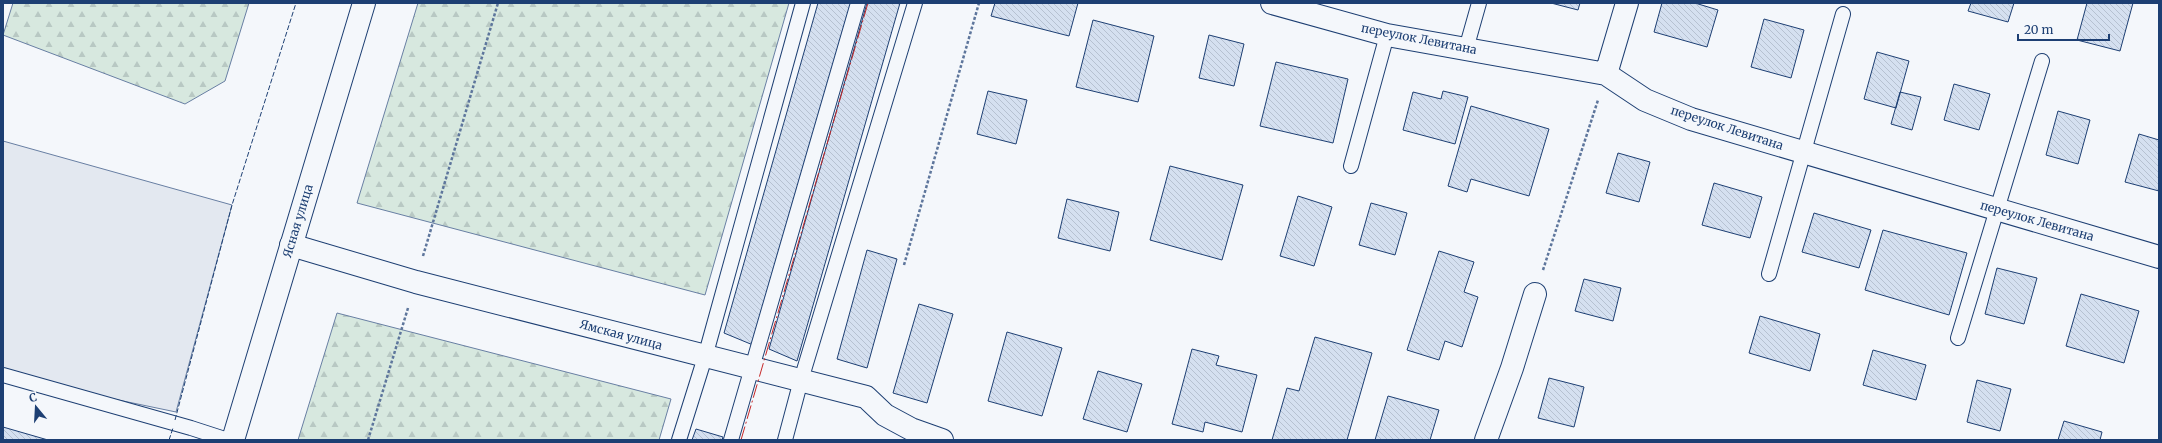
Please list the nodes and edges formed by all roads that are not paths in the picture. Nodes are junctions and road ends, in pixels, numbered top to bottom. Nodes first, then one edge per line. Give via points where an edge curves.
1 (364, 3) edge
2 (803, 3) edge
3 (858, 3) edge
4 (915, 3) edge
5 (1272, 3) edge
6 (1479, 3) edge
7 (1626, 3) edge
8 (1843, 14) dead end
9 (1387, 35) junction
10 (1466, 49) junction
11 (2042, 61) dead end
12 (1606, 74) junction
13 (1802, 152) junction
14 (1351, 166) dead end
15 (1997, 210) junction
16 (291, 245) junction
17 (2159, 257) edge
18 (1769, 274) dead end
19 (1535, 294) road end
20 (1958, 338) dead end
21 (705, 357) junction
22 (751, 367) junction
23 (3, 375) edge
24 (801, 380) junction
25 (228, 440) edge
26 (233, 440) edge
27 (679, 440) edge
28 (731, 440) edge
29 (784, 440) edge
30 (942, 440) edge
31 (1486, 440) edge

1 - 16 street, Ясная улица
2 - 21 lane
3 - 22 lane
4 - 24 lane
5 - 9 street, переулок Левитана
6 - 10 lane
7 - 12 street
8 - 13 lane
9 - 10 street, переулок Левитана
9 - 14 lane
10 - 12 street, переулок Левитана
11 - 15 lane
12 - 13 street, переулок Левитана via 1645,100 1690,119
13 - 15 street, переулок Левитана
13 - 18 lane
15 - 17 street, переулок Левитана
15 - 20 lane
16 - 21 street, Ямская улица via 416,282
16 - 26 street, Ясная улица
19 - 31 street
21 - 22 street, Ямская улица
21 - 27 lane
22 - 24 street, Ямская улица
22 - 28 lane
23 - 25 lane
24 - 29 lane
24 - 30 street, Ямская улица via 866,397 885,415 911,429

